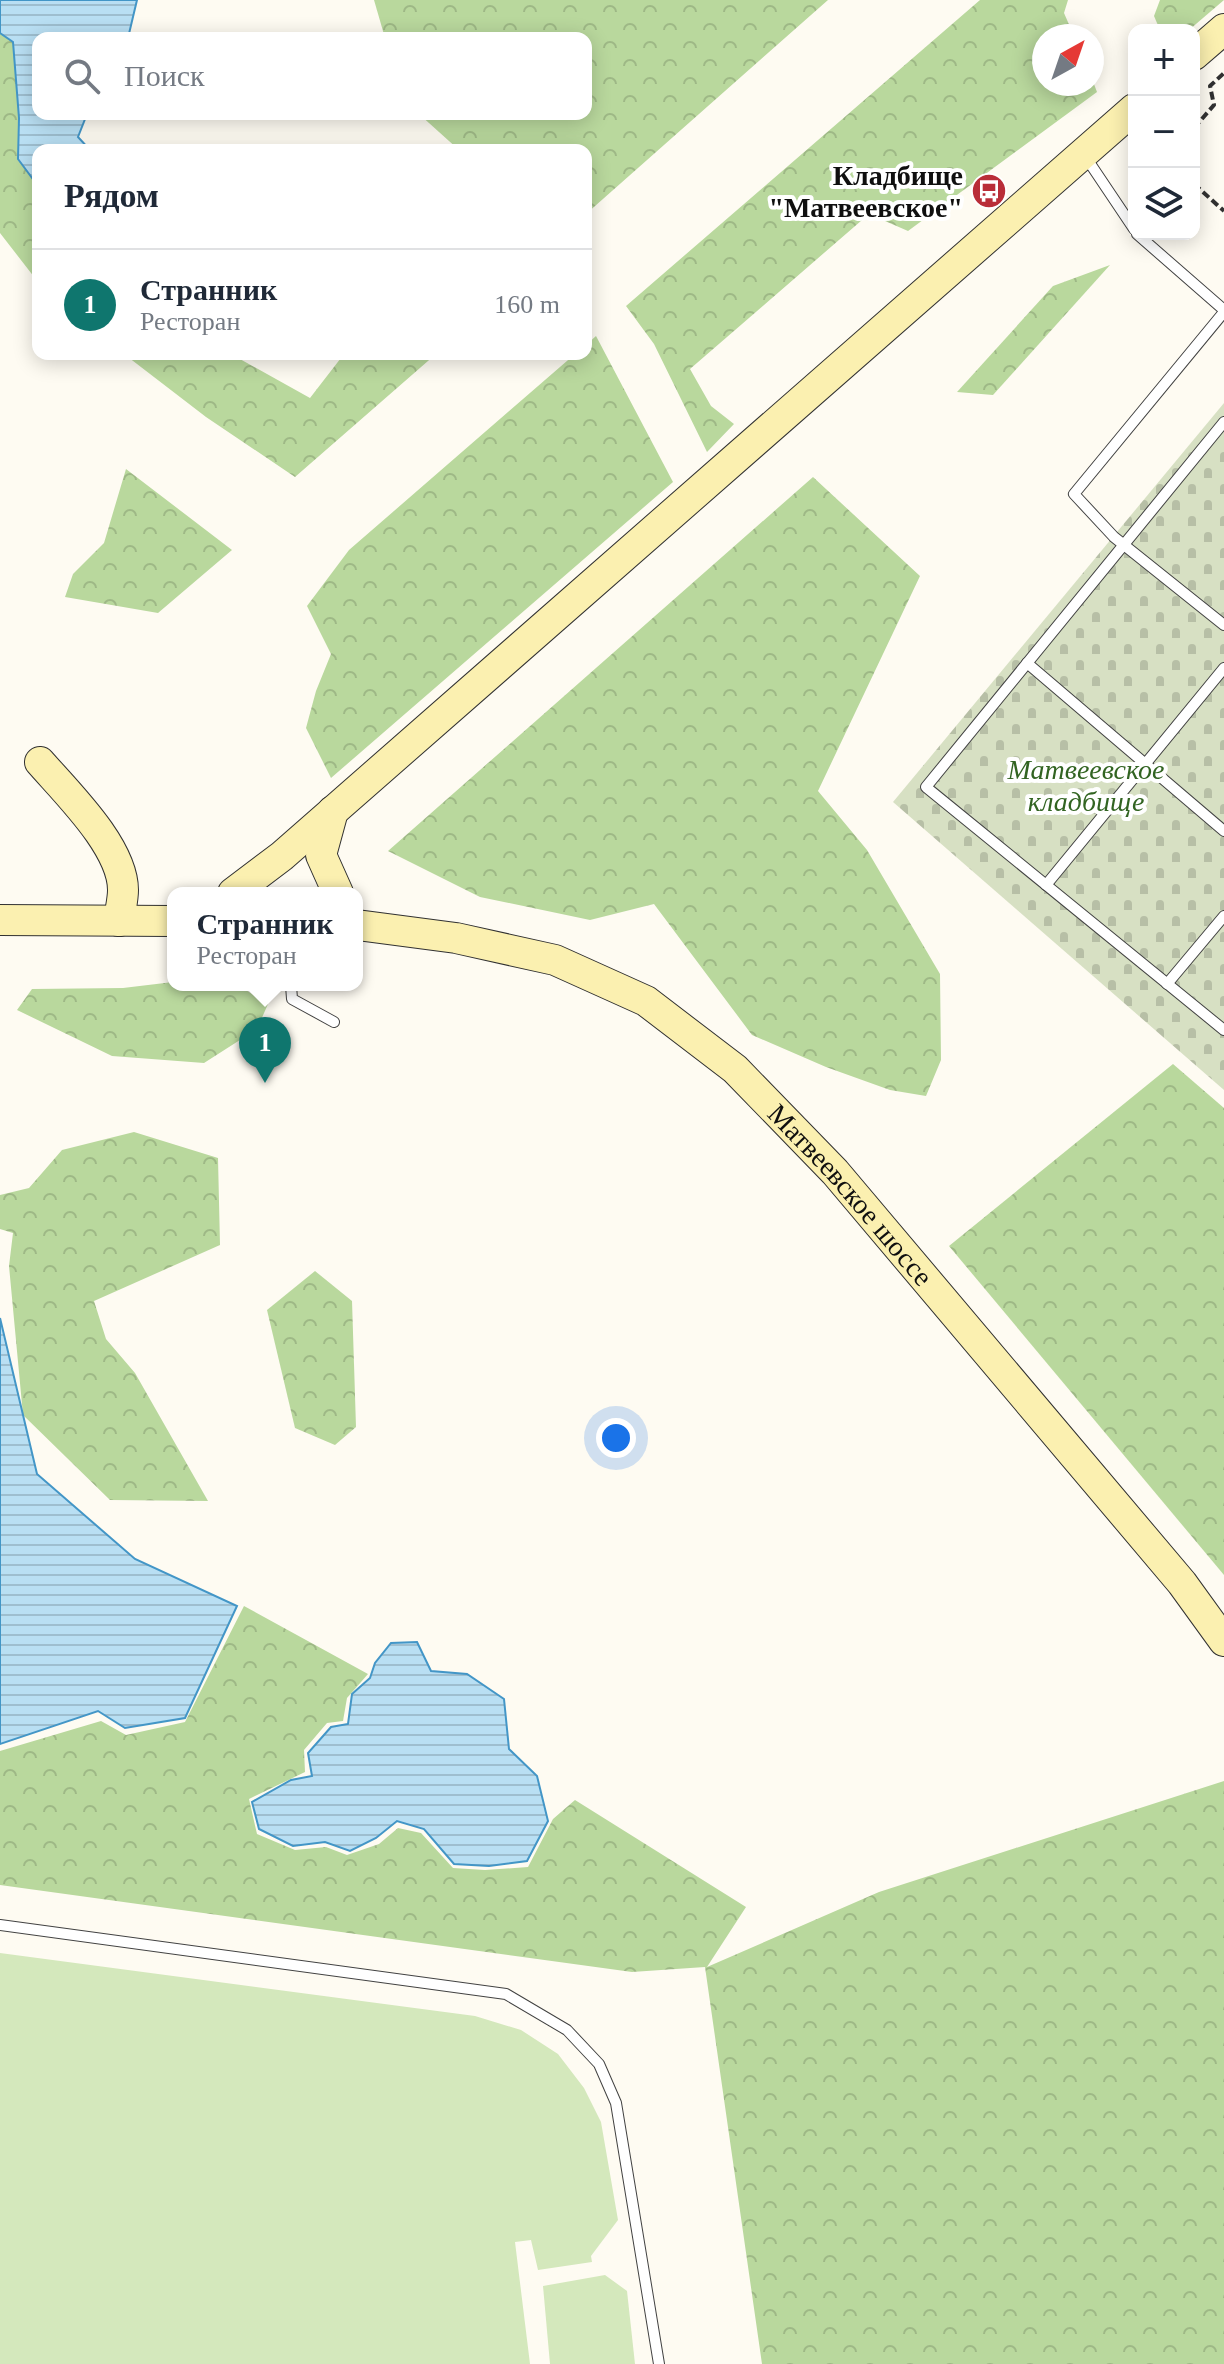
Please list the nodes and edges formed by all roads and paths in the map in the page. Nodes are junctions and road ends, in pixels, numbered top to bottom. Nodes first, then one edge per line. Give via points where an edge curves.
1 (1224, 29) edge
2 (1200, 50) edge
3 (1224, 73) edge
4 (1128, 114) edge
5 (1200, 121) edge
6 (1084, 154) junction
7 (1200, 189) edge
8 (1224, 211) edge
9 (1128, 220) edge
10 (1144, 240) edge
11 (1224, 311) edge
12 (1224, 422) edge
13 (1124, 544) junction
14 (1224, 625) edge
15 (1027, 663) junction
16 (1224, 668) edge
17 (40, 762) dead end
18 (1145, 763) junction
19 (333, 811) junction
20 (1224, 831) edge
21 (1046, 885) junction
22 (241, 887) edge
23 (335, 887) edge
24 (1224, 916) edge
25 (165, 919) edge
26 (0, 920) edge
27 (119, 921) junction
28 (363, 921) edge
29 (1167, 984) junction
30 (291, 991) edge
31 (334, 1022) dead end
32 (1224, 1030) edge
33 (1224, 1641) edge
34 (0, 1925) edge
35 (659, 2364) edge

1 - 2 main road
3 - 5 path via 1210,86 1214,105
4 - 6 main road
6 - 9 lane
6 - 19 main road
7 - 8 path
10 - 11 lane
11 - 13 lane via 1074,494
12 - 13 lane
13 - 14 lane
13 - 15 lane
15 - 18 lane
15 - 21 lane via 926,787
16 - 18 lane
17 - 27 main road via 88,817 116,860 123,888
18 - 20 lane
18 - 21 lane
19 - 22 main road
19 - 23 main road via 321,855
21 - 29 lane
24 - 29 lane
25 - 27 main road
26 - 27 main road
28 - 33 main road, Матвеевское шоссе via 555,960 646,1001 735,1069 835,1172 1182,1583
29 - 32 lane
30 - 31 lane via 292,999
34 - 35 lane via 506,1994 567,2030 599,2064 616,2103

